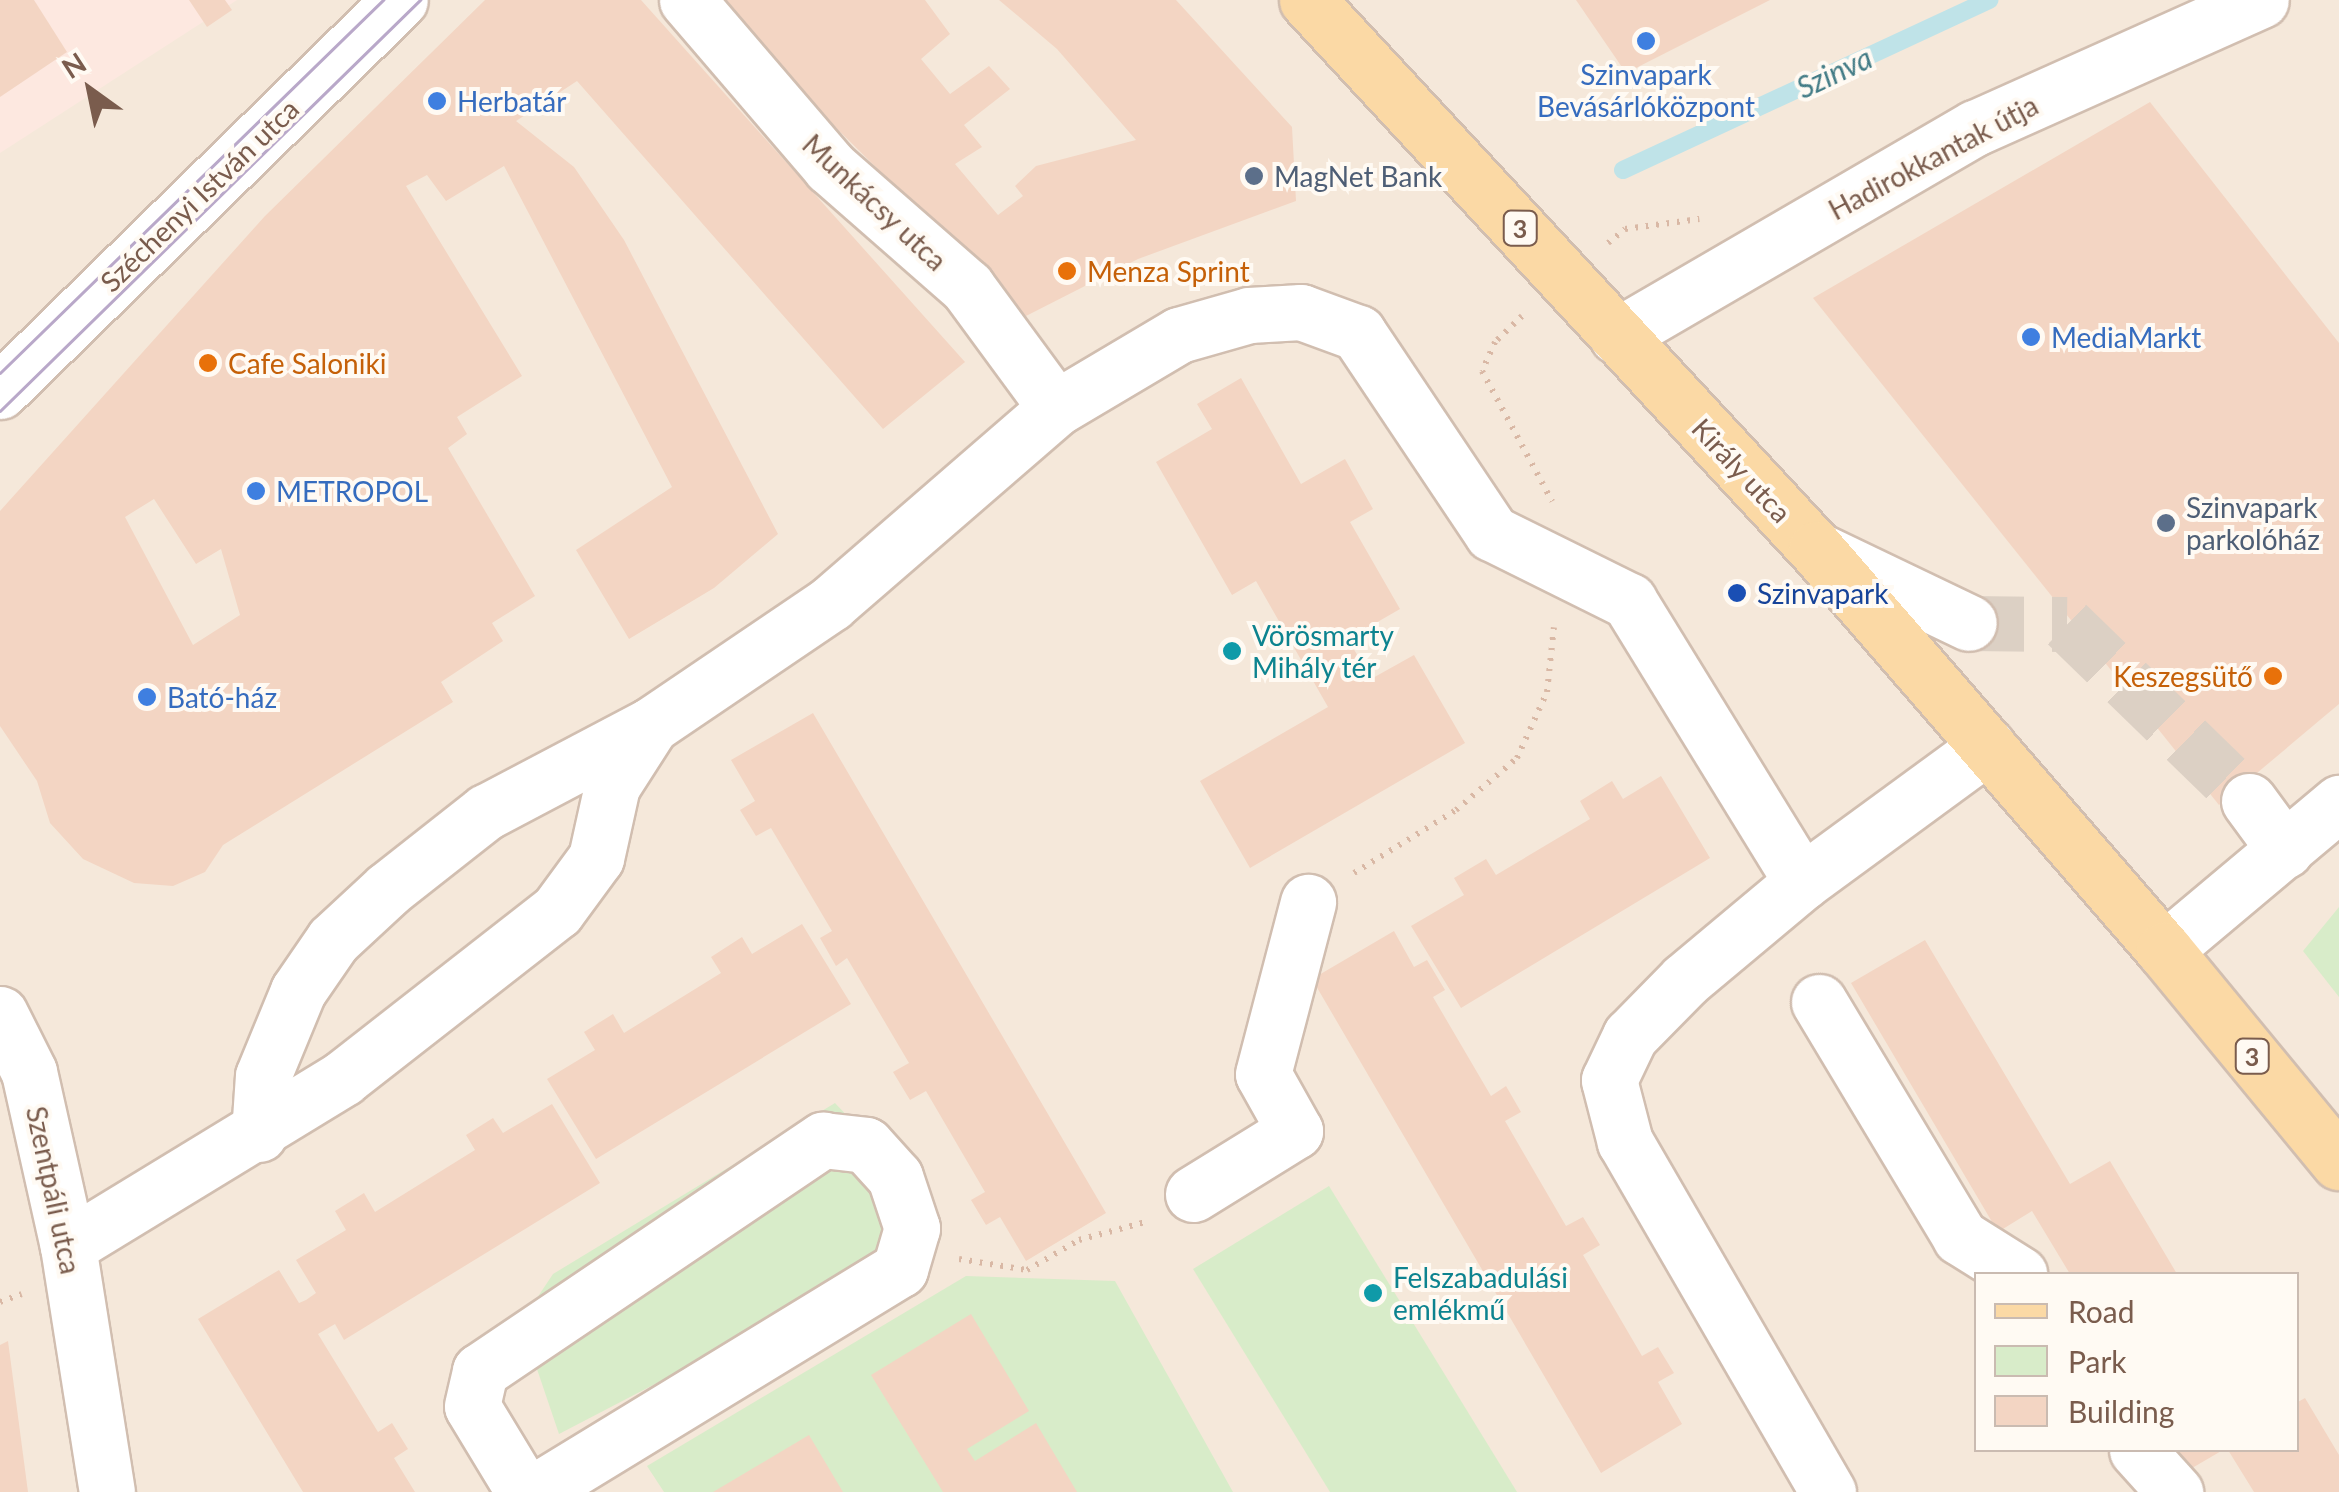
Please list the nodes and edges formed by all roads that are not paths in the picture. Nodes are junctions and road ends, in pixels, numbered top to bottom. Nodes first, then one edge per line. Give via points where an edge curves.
1 (400, 0) edge
2 (687, 0) edge
3 (1307, 0) edge
4 (2261, 0) edge
5 (1617, 336) junction
6 (0, 391) edge
7 (1056, 408) junction
8 (1816, 549) junction
9 (1969, 623) tunnel mouth
10 (651, 725) junction
11 (1988, 746) junction
12 (2249, 802) tunnel mouth
13 (2339, 803) edge
14 (2285, 850) junction
15 (1802, 882) junction
16 (1308, 902) dead end
17 (2164, 950) junction
18 (1818, 1002) dead end
19 (0, 1014) edge
20 (259, 1134) junction
21 (2339, 1162) edge
22 (1193, 1194) road end
23 (68, 1246) junction
24 (2016, 1272) edge
25 (2139, 1452) edge
26 (107, 1492) edge
27 (524, 1492) edge
28 (535, 1492) edge
29 (1828, 1492) edge
30 (2174, 1492) edge

1 - 6 street, Széchenyi István utca
2 - 7 street, Munkácsy utca via 830,168 967,287
3 - 5 main road, Király utca / 3
4 - 5 street, Hadirokkantak útja via 1975,128
5 - 8 main road, Király utca / 3
7 - 10 street via 831,603
7 - 15 street via 1180,335 1249,315 1301,312 1358,333 1492,533 1630,601
8 - 9 street
8 - 11 main road, Király utca / 3
10 - 20 street via 612,786 596,858 558,911 451,1000
10 - 20 street via 486,812 333,940 280,1028 263,1076
11 - 15 street
11 - 17 main road, Király utca / 3
12 - 14 street
13 - 14 street
14 - 17 street
15 - 29 street via 1685,980 1630,1036 1609,1080 1625,1142
16 - 22 street via 1263,1074 1295,1131
17 - 21 main road, Király utca / 3
18 - 24 street via 1960,1238
19 - 23 street, Szentpáli utca via 28,1072
20 - 23 street
23 - 26 street, Szentpáli utca
25 - 30 street
27 - 28 street via 472,1406 480,1371 823,1140 866,1144 895,1177 912,1228 900,1269

